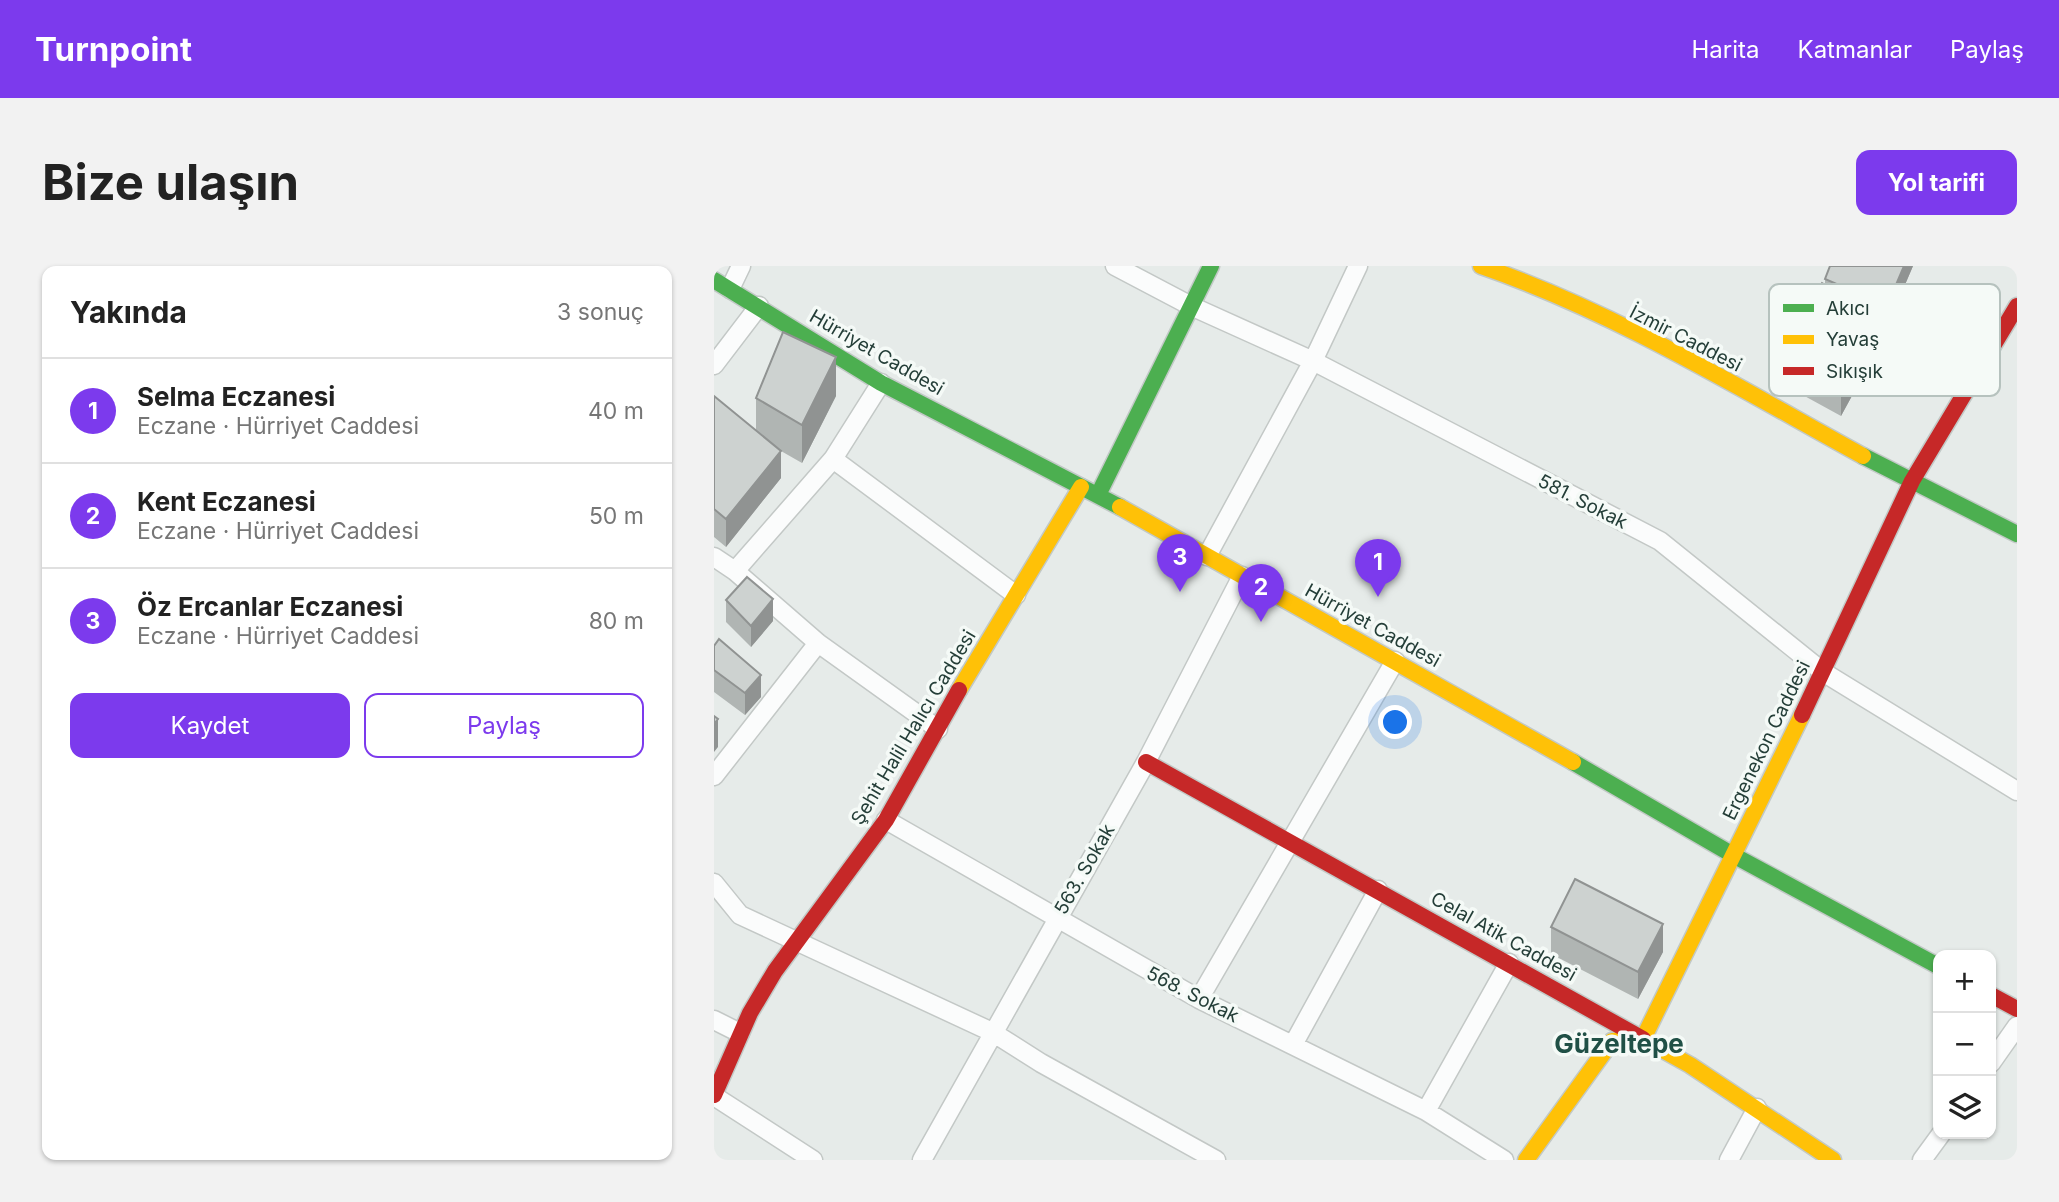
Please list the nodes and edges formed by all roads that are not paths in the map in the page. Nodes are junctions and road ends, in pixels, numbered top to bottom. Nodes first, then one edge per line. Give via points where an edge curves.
1 (741, 266) edge
2 (1115, 266) edge
3 (1211, 266) edge
4 (1358, 266) edge
5 (1481, 266) edge
6 (722, 285) edge
7 (759, 306) junction
8 (1191, 306) junction
9 (2017, 306) edge
10 (2000, 334) edge
11 (1313, 361) junction
12 (714, 365) edge
13 (881, 383) junction
14 (1963, 396) edge
15 (834, 458) junction
16 (1912, 481) junction
17 (1081, 487) junction
18 (1098, 495) junction
19 (2017, 534) edge
20 (1207, 556) junction
21 (714, 557) edge
22 (735, 571) junction
23 (1241, 576) junction
24 (1016, 595) junction
25 (818, 643) junction
26 (1395, 662) junction
27 (1823, 672) junction
28 (938, 729) junction
29 (1146, 762) junction
30 (714, 776) edge
31 (2017, 791) edge
32 (886, 820) junction
33 (1290, 844) junction
34 (1733, 855) junction
35 (714, 883) edge
36 (1378, 890) junction
37 (1055, 920) junction
38 (797, 940) junction
39 (1933, 963) edge
40 (1509, 964) junction
41 (1996, 998) edge
42 (1199, 999) junction
43 (2017, 1009) edge
44 (714, 1020) edge
45 (2017, 1026) edge
46 (992, 1032) junction
47 (740, 1033) junction
48 (1643, 1039) junction
49 (1294, 1043) junction
50 (1996, 1056) edge
51 (714, 1095) edge
52 (1757, 1108) junction
53 (1426, 1111) junction
54 (1938, 1139) edge
55 (813, 1160) edge
56 (922, 1160) edge
57 (1216, 1160) edge
58 (1504, 1160) edge
59 (1526, 1160) edge
60 (1729, 1160) edge
61 (1833, 1160) edge
62 (1923, 1160) edge

1 - 6 street
2 - 8 street, 581. Sokak
3 - 8 street
4 - 11 street
5 - 16 street, İzmir Caddesi via 1648,340
6 - 7 street, Hürriyet Caddesi
7 - 12 street
7 - 13 street, Hürriyet Caddesi
8 - 11 street, 581. Sokak
8 - 18 street
9 - 10 street, Ergenekon Caddesi
11 - 20 street
11 - 27 street, 581. Sokak via 1660,541
13 - 15 street
13 - 17 street, Hürriyet Caddesi
14 - 16 street, Ergenekon Caddesi
15 - 22 street
15 - 24 street
16 - 19 street, İzmir Caddesi
16 - 27 street, Ergenekon Caddesi
17 - 18 street, Hürriyet Caddesi
17 - 24 street, Şehit Halil Halıcı Caddesi
18 - 20 street, Hürriyet Caddesi
20 - 23 street, Hürriyet Caddesi
21 - 22 street
22 - 25 street
23 - 26 street, Hürriyet Caddesi
23 - 29 street, 563. Sokak
24 - 28 street, Şehit Halil Halıcı Caddesi
25 - 28 street
25 - 30 street
26 - 33 street
26 - 34 street, Hürriyet Caddesi
27 - 31 street, 581. Sokak
27 - 34 street, Ergenekon Caddesi
28 - 32 street, Şehit Halil Halıcı Caddesi
29 - 33 street, Celal Atik Caddesi
29 - 37 street, 563. Sokak
32 - 37 street, 568. Sokak
32 - 38 street, Şehit Halil Halıcı Caddesi
33 - 36 street, Celal Atik Caddesi
33 - 42 street
34 - 39 street, Hürriyet Caddesi
34 - 48 street, Ergenekon Caddesi
35 - 38 street via 740,915
36 - 40 street, Celal Atik Caddesi
36 - 49 street
37 - 42 street, 568. Sokak
37 - 46 street, 563. Sokak
38 - 46 street
38 - 47 street, Şehit Halil Halıcı Caddesi
40 - 48 street, Celal Atik Caddesi
40 - 53 street
41 - 43 street
42 - 49 street, 568. Sokak
44 - 47 street
45 - 50 street
46 - 56 street, 563. Sokak
46 - 57 street
47 - 51 street, Şehit Halil Halıcı Caddesi
48 - 52 street, Celal Atik Caddesi
48 - 59 street via 1612,1041
49 - 53 street, 568. Sokak
51 - 55 street
52 - 60 street
52 - 61 street, Celal Atik Caddesi
53 - 58 street, 568. Sokak
54 - 62 street

